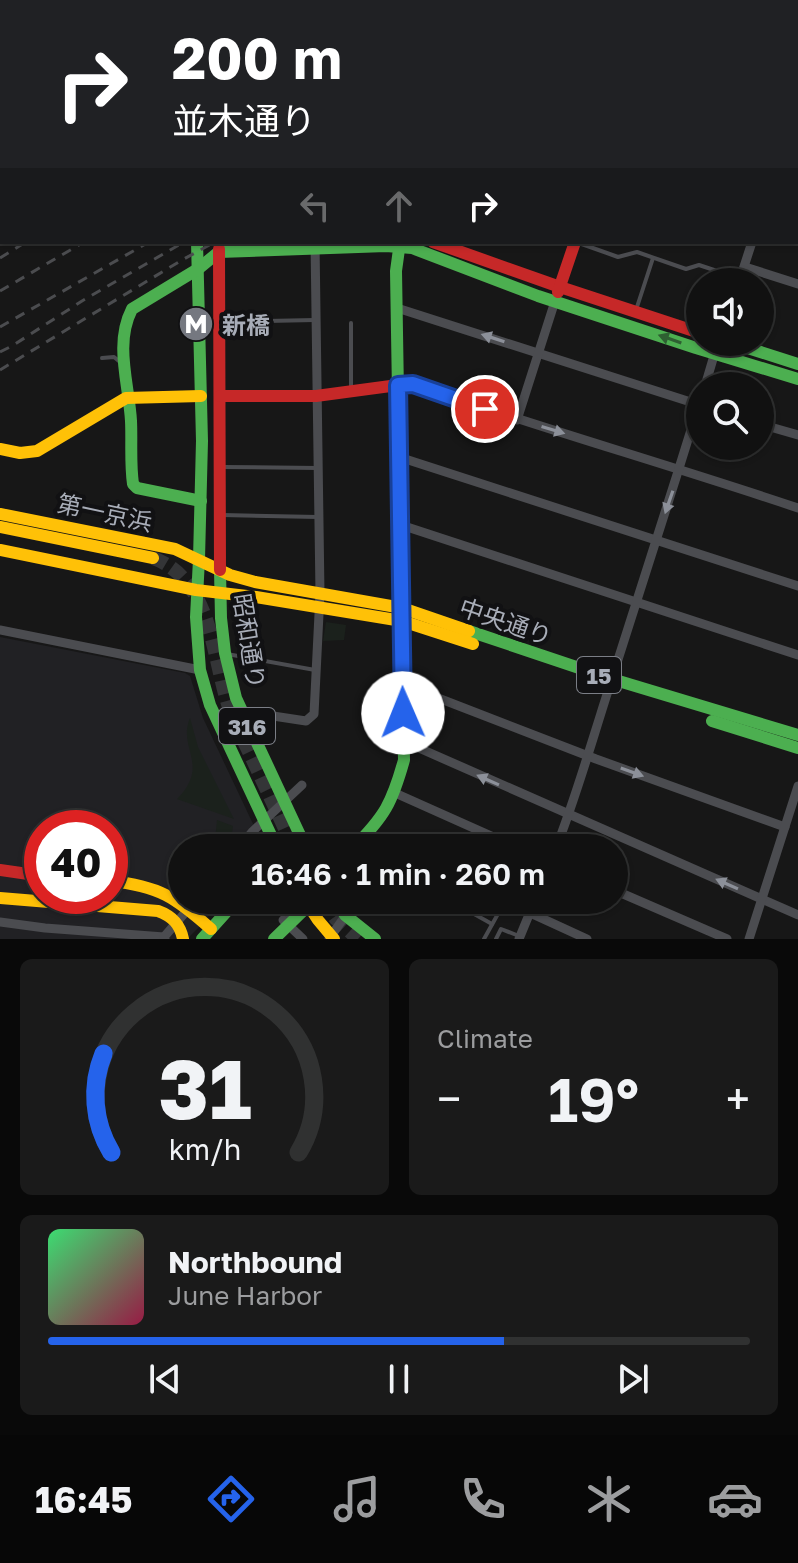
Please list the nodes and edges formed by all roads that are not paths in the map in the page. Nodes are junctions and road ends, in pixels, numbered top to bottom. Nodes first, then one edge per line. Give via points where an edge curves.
1 (197, 244) edge
2 (400, 244) edge
3 (438, 244) edge
4 (575, 244) edge
5 (582, 244) edge
6 (751, 244) edge
7 (315, 245) edge
8 (219, 247) edge
9 (653, 258) junction
10 (745, 267) joint
11 (198, 269) junction
12 (686, 269) edge
13 (798, 284) edge
14 (557, 294) junction
15 (397, 308) junction
16 (636, 312) junction
17 (315, 320) junction
18 (218, 322) junction
19 (351, 323) dead end
20 (686, 328) edge
21 (686, 335) edge
22 (539, 353) junction
23 (744, 356) edge
24 (763, 356) edge
25 (102, 358) dead end
26 (798, 364) edge
27 (126, 375) junction
28 (798, 379) edge
29 (398, 385) junction
30 (351, 392) junction
31 (201, 396) junction
32 (220, 396) junction
33 (316, 396) junction
34 (129, 397) junction
35 (686, 400) edge
36 (517, 420) junction
37 (774, 428) edge
38 (798, 435) edge
39 (686, 450) edge
40 (6, 451) edge
41 (399, 457) junction
42 (220, 467) junction
43 (318, 468) junction
44 (680, 469) junction
45 (201, 501) junction
46 (798, 508) edge
47 (0, 514) edge
48 (220, 515) junction
49 (319, 517) junction
50 (401, 525) junction
51 (0, 527) edge
52 (655, 540) junction
53 (0, 550) edge
54 (153, 558) tunnel mouth
55 (199, 559) junction
56 (220, 570) junction
57 (798, 586) edge
58 (197, 589) junction
59 (219, 594) junction
60 (320, 601) junction
61 (636, 603) junction
62 (402, 614) junction
63 (0, 630) edge
64 (225, 653) junction
65 (798, 655) edge
66 (200, 670) junction
67 (315, 670) junction
68 (402, 684) junction
69 (610, 684) junction
70 (245, 721) junction
71 (798, 735) edge
72 (403, 741) junction
73 (798, 748) edge
74 (588, 756) junction
75 (302, 785) dead end
76 (798, 786) edge
77 (395, 793) junction
78 (569, 815) junction
79 (785, 827) junction
80 (269, 830) junction
81 (250, 834) edge
82 (269, 834) edge
83 (271, 834) edge
84 (299, 834) edge
85 (367, 834) edge
86 (487, 834) edge
87 (562, 834) edge
88 (0, 870) edge
89 (24, 873) edge
90 (128, 883) edge
91 (628, 896) edge
92 (0, 898) edge
93 (762, 899) junction
94 (184, 914) edge
95 (224, 914) edge
96 (284, 914) edge
97 (297, 914) edge
98 (316, 914) edge
99 (344, 914) edge
100 (347, 914) edge
101 (474, 914) edge
102 (497, 914) edge
103 (530, 914) edge
104 (532, 914) edge
105 (798, 915) edge
106 (0, 922) edge
107 (492, 924) junction
108 (206, 934) edge
109 (164, 938) edge
110 (519, 938) edge
111 (183, 939) edge
112 (274, 939) edge
113 (303, 939) edge
114 (332, 939) edge
115 (375, 939) edge
116 (484, 939) edge
117 (496, 939) edge
118 (587, 939) edge
119 (727, 939) edge
120 (749, 939) edge

1 - 11 main road, 昭和通り
2 - 7 main road
2 - 14 main road
2 - 15 main road
3 - 14 main road
4 - 14 main road
5 - 9 lane via 618,257 637,252
6 - 10 street
7 - 8 main road
7 - 17 street
8 - 11 main road
8 - 18 main road, 昭和通り
9 - 12 lane
9 - 16 lane
10 - 13 street
11 - 27 main road via 129,312 123,337
11 - 31 main road, 昭和通り
14 - 16 main road
21 -> 14 main road
14 - 22 street
22 -> 15 street
15 - 29 main road
16 - 20 main road
17 - 18 lane
17 - 33 street
18 - 32 main road, 昭和通り
19 - 30 lane
22 - 35 street
22 - 36 street
23 - 28 main road
24 - 26 main road
25 - 27 lane via 114,357
27 - 34 main road
29 - 30 main road
29 - 36 street via 413,384
29 - 41 main road
30 - 33 main road
31 - 34 main road
31 - 45 main road, 昭和通り
32 - 33 main road
32 - 42 main road, 昭和通り
33 - 43 street
34 - 40 main road via 37,451
34 - 45 main road via 135,487
36 -> 44 street
37 - 38 street
39 - 44 street
41 - 50 main road
41 - 52 street
42 - 43 lane
42 - 48 main road, 昭和通り
43 - 49 street
44 - 46 street
44 -> 52 street
45 - 55 main road, 昭和通り
47 - 55 main road, 第一京浜 / 15 via 162,546
48 - 49 lane
48 - 56 main road, 昭和通り
49 - 60 street
50 - 61 street
50 - 62 main road
51 - 54 main road
52 - 57 street
52 - 61 street
53 - 58 main road, 15
55 - 56 main road, 中央通り / 15
55 - 58 main road, 昭和通り / 316
56 - 59 main road, 昭和通り / 316
56 - 60 main road, 中央通り / 15
58 - 59 main road, 中央通り / 15
58 - 66 main road, 昭和通り / 316
59 - 60 main road, 中央通り / 15
59 - 64 main road, 昭和通り / 316
60 - 62 main road, 中央通り / 15
60 - 67 street
61 - 65 street
61 - 69 street
62 - 68 main road
62 - 69 main road, 中央通り / 15
63 - 66 street
64 - 67 lane
64 - 70 main road, 昭和通り / 316
66 - 80 main road, 昭和通り / 316 via 210,705
67 - 70 street via 311,718 260,714
68 - 72 main road
68 - 74 street
69 - 71 main road, 中央通り / 15
69 - 73 main road, 中央通り / 15
69 - 74 street
70 - 84 main road, 昭和通り / 316
72 - 77 main road
78 -> 72 street
74 - 78 street
74 -> 79 street
75 - 81 street
76 - 79 street
77 - 85 main road
77 - 86 street
78 - 87 street
93 -> 78 street
79 - 93 street
80 - 82 main road, 316
80 - 83 main road, 昭和通り / 316
88 - 89 main road
90 - 108 main road via 164,891 183,904
91 - 119 street
92 - 111 main road via 158,911 172,918
93 - 105 street
93 - 120 street
94 - 109 street
95 - 108 main road
96 - 113 street
97 - 112 main road
98 - 114 main road
99 - 115 main road
100 - 114 street
101 - 107 lane
102 - 107 lane
103 - 110 street
104 - 118 street
106 - 109 street
107 - 116 lane
110 - 117 lane via 501,929

